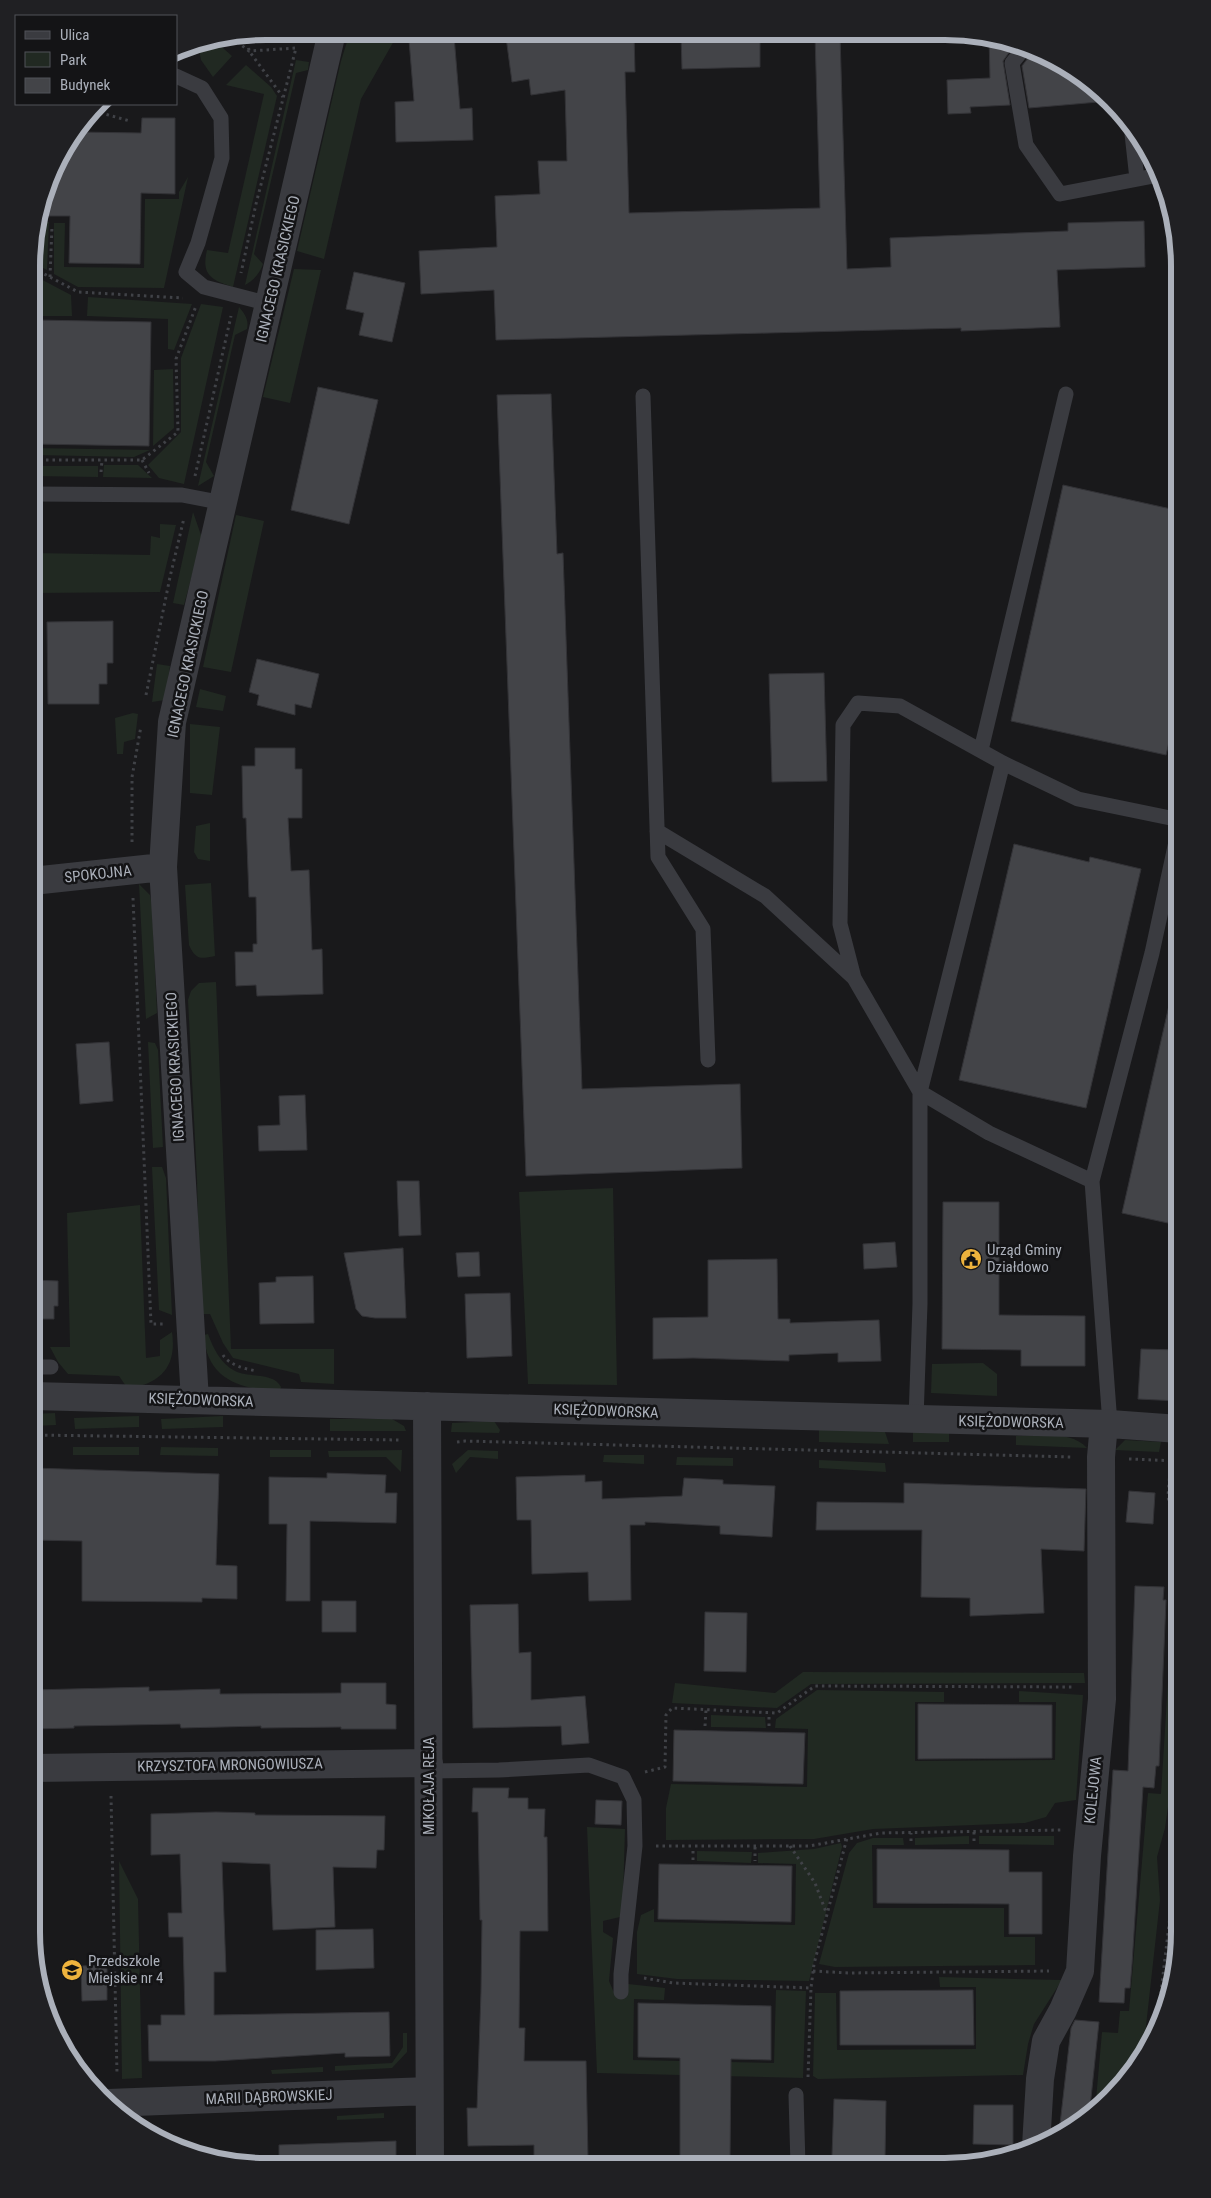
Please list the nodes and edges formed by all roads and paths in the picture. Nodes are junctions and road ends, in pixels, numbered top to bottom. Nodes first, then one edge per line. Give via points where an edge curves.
1 (248, 40) edge
2 (330, 40) edge
3 (1020, 53) edge
4 (178, 77) edge
5 (283, 97) dead end
6 (99, 113) edge
7 (130, 121) dead end
8 (1133, 141) edge
9 (1152, 176) edge
10 (1137, 179) junction
11 (52, 226) dead end
12 (40, 272) edge
13 (50, 278) junction
14 (189, 299) dead end
15 (198, 299) dead end
16 (270, 304) junction
17 (1066, 394) dead end
18 (643, 396) dead end
19 (40, 460) edge
20 (40, 494) edge
21 (224, 502) junction
22 (981, 750) junction
23 (1004, 762) junction
24 (1171, 819) edge
25 (658, 831) junction
26 (1171, 863) edge
27 (163, 867) junction
28 (40, 880) edge
29 (854, 978) junction
30 (708, 1060) dead end
31 (920, 1092) junction
32 (1092, 1181) junction
33 (40, 1367) edge
34 (52, 1367) dead end
35 (40, 1396) edge
36 (195, 1400) junction
37 (427, 1406) junction
38 (916, 1419) junction
39 (1107, 1424) junction
40 (1171, 1429) edge
41 (40, 1435) edge
42 (408, 1443) dead end
43 (456, 1443) dead end
44 (1101, 1457) junction
45 (1171, 1460) joint
46 (1171, 1514) edge
47 (1103, 1688) junction
48 (706, 1710) junction
49 (770, 1713) junction
50 (705, 1726) dead end
51 (770, 1726) dead end
52 (111, 1767) junction
53 (429, 1767) junction
54 (40, 1768) edge
55 (623, 1777) junction
56 (1089, 1829) junction
57 (974, 1832) junction
58 (911, 1833) junction
59 (847, 1838) junction
60 (974, 1840) dead end
61 (911, 1841) dead end
62 (635, 1846) junction
63 (790, 1846) junction
64 (693, 1847) junction
65 (755, 1847) junction
66 (693, 1860) dead end
67 (755, 1861) dead end
68 (1171, 1908) edge
69 (826, 1912) junction
70 (1080, 1970) junction
71 (813, 1971) junction
72 (621, 1974) junction
73 (810, 1988) junction
74 (621, 1992) dead end
75 (1160, 2002) edge
76 (117, 2076) dead end
77 (429, 2092) junction
78 (796, 2094) joint
79 (118, 2103) edge
80 (1036, 2139) edge
81 (430, 2158) edge
82 (798, 2158) edge

1 - 5 path via 249,51
2 - 16 street, IGNACEGO KRASICKIEGO
3 - 10 lane via 1012,63 1026,145 1060,194
4 - 16 lane via 202,88 221,118 222,158 198,243 186,272 204,287
6 - 7 path
8 - 10 lane
9 - 10 lane
11 - 13 path
12 - 13 path
13 - 14 path via 78,292
15 - 19 path via 176,359 178,432 142,460
16 - 21 street, IGNACEGO KRASICKIEGO
17 - 22 lane
18 - 25 lane
20 - 21 lane via 182,495
21 - 27 street, IGNACEGO KRASICKIEGO via 172,722
22 - 23 lane
22 - 29 lane via 900,706 858,703 843,726 840,924
23 - 24 lane via 1078,799
23 - 31 lane
25 - 29 lane via 765,896
25 - 30 lane via 658,857 703,929
26 - 32 lane via 1152,953
27 - 28 street, SPOKOJNA
27 - 36 street, IGNACEGO KRASICKIEGO
29 - 31 lane
31 - 32 lane via 989,1133
31 - 38 lane via 920,1304
32 - 39 lane
33 - 34 lane
35 - 36 street, KSIĘŻODWORSKA
36 - 37 street, KSIĘŻODWORSKA
37 - 38 street, KSIĘŻODWORSKA
37 - 53 street, MIKOŁAJA REJA
38 - 39 street, KSIĘŻODWORSKA
39 - 40 street, KSIĘŻODWORSKA
39 - 44 street, KOLEJOWA
41 - 42 path via 399,1440
43 - 44 path via 482,1441
44 - 45 path
44 - 47 street, KOLEJOWA
45 - 46 path via 1168,1496
47 - 49 path via 815,1686 777,1713
47 - 56 street, KOLEJOWA
48 - 49 path
48 - 50 path
48 - 55 path via 672,1708 666,1715 665,1767
49 - 51 path
52 - 53 street, KRZYSZTOFA MRONGOWIUSZA
52 - 54 street, KRZYSZTOFA MRONGOWIUSZA
52 - 76 path
53 - 55 lane via 499,1770 589,1766
53 - 77 street, MIKOŁAJA REJA
55 - 62 lane via 634,1800
56 - 57 path
56 - 70 street, KOLEJOWA
57 - 58 path
57 - 60 path
58 - 59 path
58 - 61 path
59 - 63 path via 809,1846
59 - 69 path
62 - 64 path
62 - 72 lane
63 - 65 path
63 - 69 path via 815,1883
64 - 65 path
64 - 66 path
65 - 67 path
68 - 75 path
69 - 71 path
70 - 71 path
70 - 80 street, KOLEJOWA via 1064,2010 1046,2041
71 - 73 path
72 - 73 path via 673,1983
72 - 74 lane
73 - 78 path via 808,2076
77 - 79 street, MARII DĄBROWSKIEJ
77 - 81 street, MIKOŁAJA REJA
78 - 82 lane

